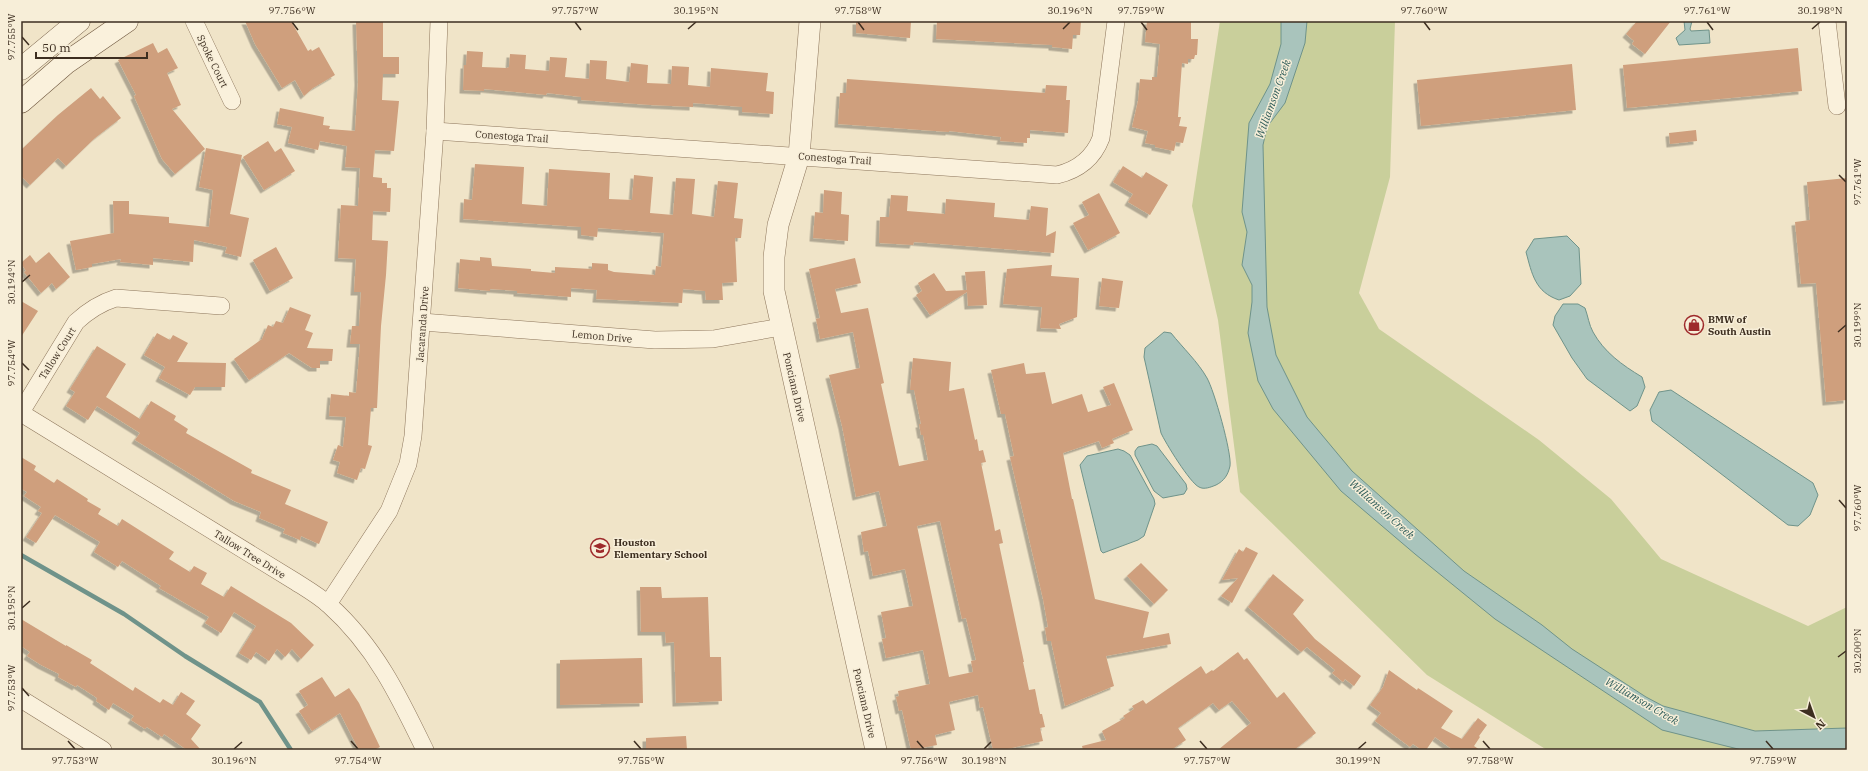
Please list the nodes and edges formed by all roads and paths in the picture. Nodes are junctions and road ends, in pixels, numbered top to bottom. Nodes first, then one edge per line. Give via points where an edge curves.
1 (79, 21) edge
2 (127, 21) edge
3 (194, 21) edge
4 (439, 21) edge
5 (810, 21) edge
6 (1116, 21) edge
7 (1827, 21) edge
8 (21, 69) edge
9 (232, 101) dead end
10 (21, 102) edge
11 (1837, 106) dead end
12 (434, 131) junction
13 (799, 156) junction
14 (221, 306) dead end
15 (422, 322) junction
16 (781, 327) junction
17 (21, 412) edge
18 (328, 604) junction
19 (21, 699) edge
20 (103, 750) edge
21 (425, 750) edge
22 (876, 750) edge

1 - 8 main road
2 - 10 main road via 66,63
3 - 9 street, Spoke Court
4 - 12 street, Jacaranda Drive
5 - 13 street, Ponciana Drive
6 - 13 street, Conestoga Trail via 1101,138 1096,150 1078,168 1057,175
7 - 11 street
12 - 13 street, Conestoga Trail
12 - 15 street, Jacaranda Drive
13 - 16 street, Ponciana Drive via 776,241 774,291
14 - 17 street, Tallow Court via 116,298 100,303 76,322
15 - 16 street, Lemon Drive via 654,340 713,339
15 - 18 street, Jacaranda Drive via 413,436 408,464 389,511
16 - 22 street, Ponciana Drive
17 - 18 street, Tallow Tree Drive
18 - 21 street, Tallow Tree Drive via 351,628 395,687
19 - 20 street

